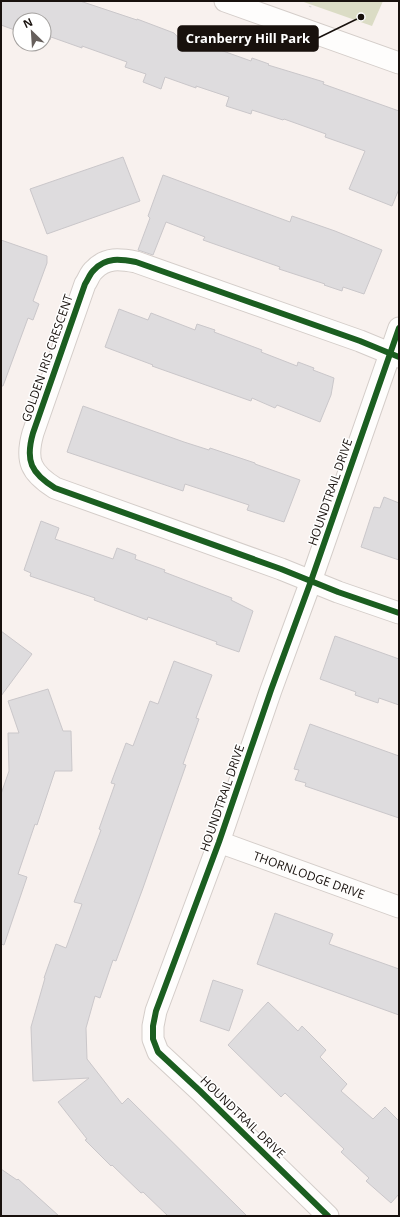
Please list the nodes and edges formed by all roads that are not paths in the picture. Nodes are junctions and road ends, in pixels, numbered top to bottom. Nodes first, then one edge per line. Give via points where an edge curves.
1 (225, 1) edge
2 (399, 63) edge
3 (399, 328) edge
4 (395, 355) edge
5 (311, 581) junction
6 (399, 613) edge
7 (219, 842) junction
8 (399, 907) edge
9 (328, 1216) edge

1 - 2 street
3 - 4 street, HOUNDTRAIL DRIVE
4 - 5 street, HOUNDTRAIL DRIVE via 379,384
4 - 5 street, GOLDEN IRIS CRESCENT via 360,340 136,262 120,259 108,261 93,270 85,284 32,433 29,448 30,464 36,473 55,488
5 - 6 street, GOLDEN IRIS CRESCENT
5 - 7 street, HOUNDTRAIL DRIVE
7 - 8 street, THORNLODGE DRIVE
7 - 9 street, HOUNDTRAIL DRIVE via 156,1011 153,1039 158,1052

